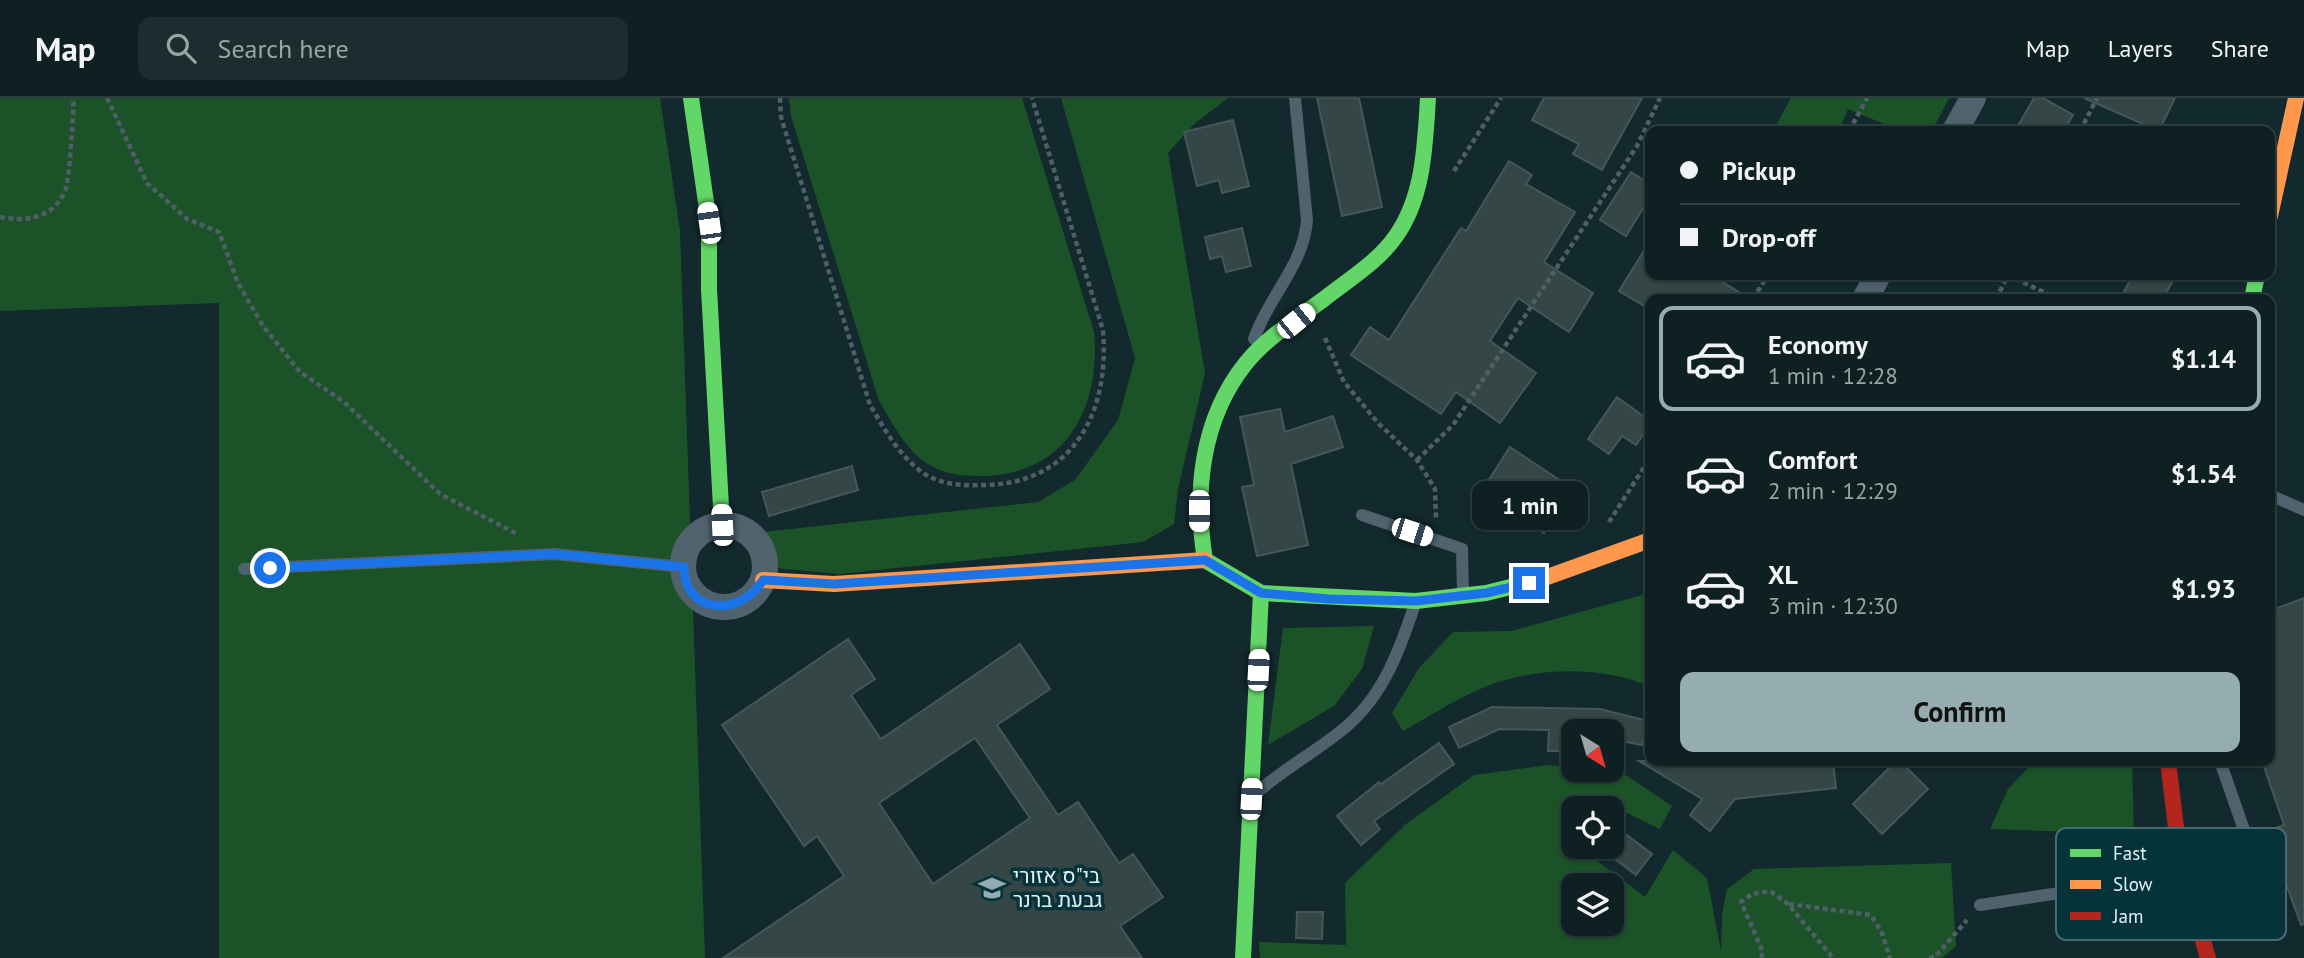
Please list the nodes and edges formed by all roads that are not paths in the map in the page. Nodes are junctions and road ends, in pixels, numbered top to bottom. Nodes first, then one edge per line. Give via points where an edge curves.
1 (691, 98) edge
2 (1295, 98) edge
3 (1428, 98) edge
4 (1973, 98) edge
5 (2296, 98) edge
6 (1958, 126) edge
7 (2275, 193) edge
8 (1247, 362) junction
9 (2275, 497) edge
10 (2304, 510) edge
11 (1363, 515) dead end
12 (722, 525) junction
13 (1645, 542) edge
14 (1205, 560) junction
15 (684, 567) junction
16 (244, 569) dead end
17 (763, 580) junction
18 (1261, 593) junction
19 (1464, 596) junction
20 (1416, 601) junction
21 (2168, 766) edge
22 (2222, 766) edge
23 (1251, 799) junction
24 (2172, 828) edge
25 (2243, 828) edge
26 (2056, 894) edge
27 (1980, 905) road end
28 (2202, 940) edge
29 (1243, 958) edge
30 (2208, 958) edge

1 - 12 street via 709,223
2 - 8 lane via 1306,239 1261,318
3 - 8 street via 1422,174 1395,237
4 - 6 street
5 - 7 street
8 - 14 street via 1215,415 1198,490
9 - 10 lane
11 - 19 lane via 1462,549
12 - 15 street via 697,536 688,546
12 - 17 street via 748,532 757,542 763,554
13 - 19 street via 1550,578
14 - 17 street via 834,584
14 - 18 street
15 - 16 lane via 554,554
15 - 17 street via 688,586 696,596 721,607 746,600
18 - 20 street
18 - 23 street
19 - 20 street
20 - 23 lane via 1396,659 1369,701 1348,725
21 - 24 street
22 - 25 lane
23 - 29 street
26 - 27 lane
28 - 30 street

